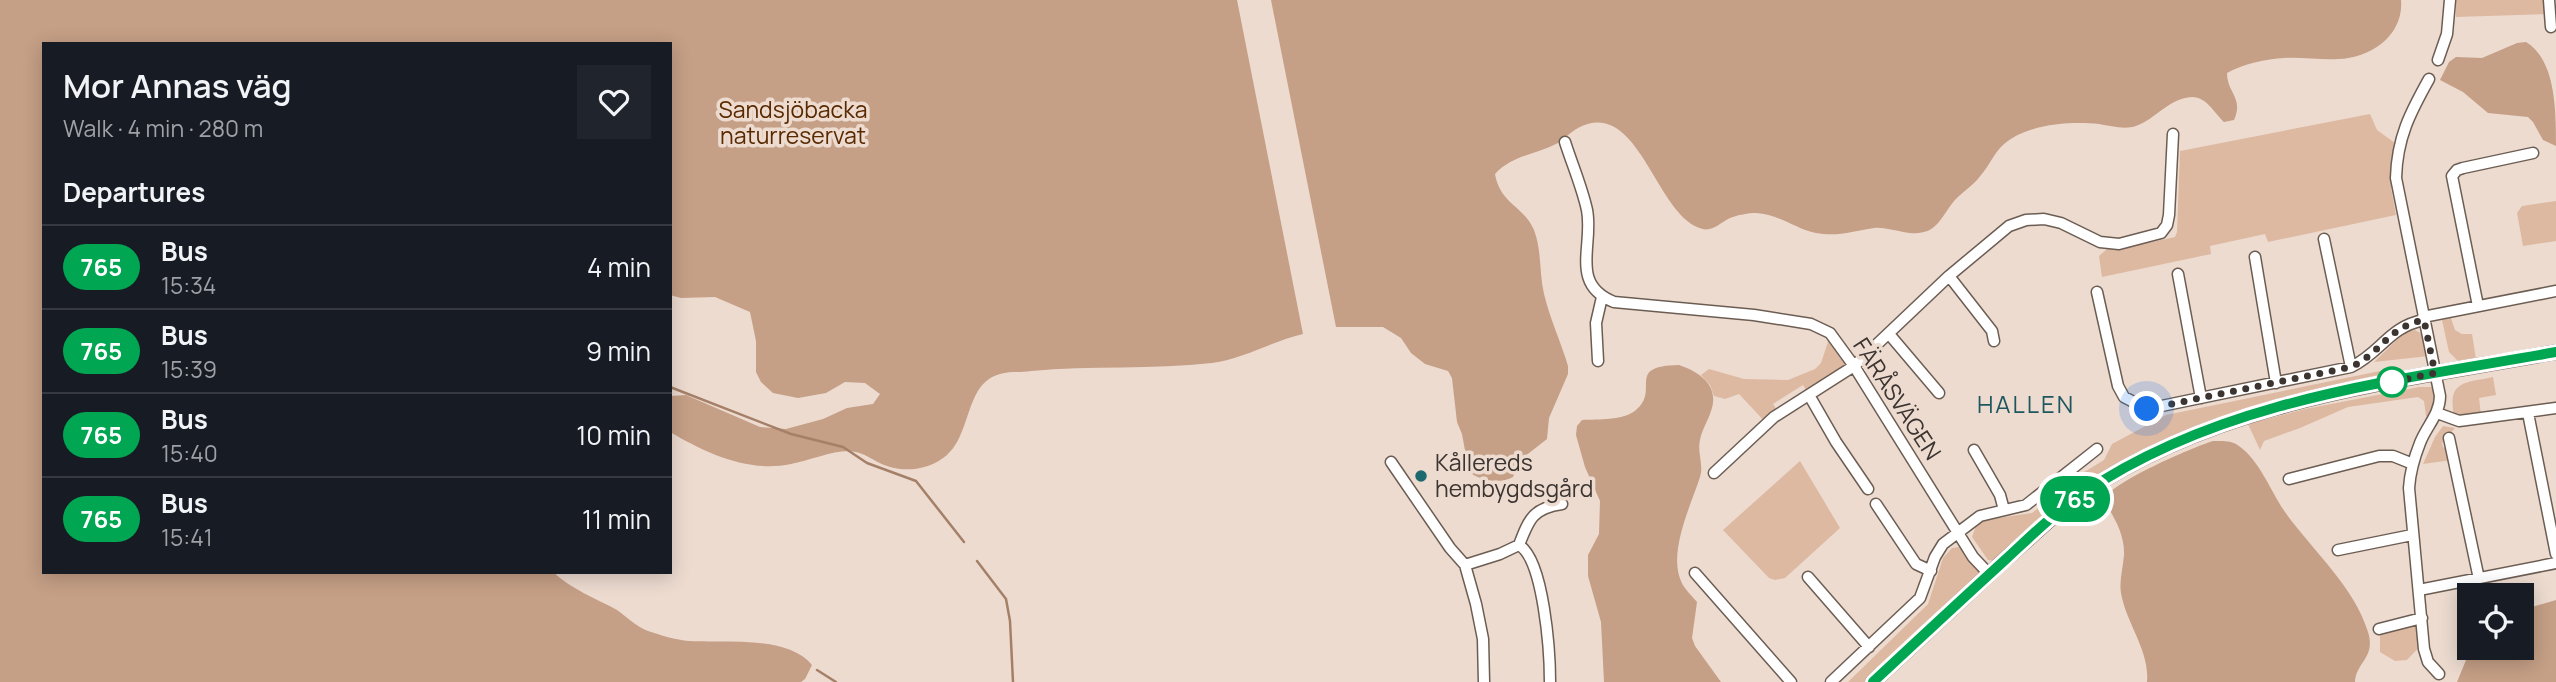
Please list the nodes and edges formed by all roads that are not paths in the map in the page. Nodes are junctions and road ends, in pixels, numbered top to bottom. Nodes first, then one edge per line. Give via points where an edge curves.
1 (2449, 0) edge
2 (2549, 0) edge
3 (2551, 27) dead end
4 (2438, 61) dead end
5 (2429, 79) dead end
6 (2173, 134) dead end
7 (1564, 142) dead end
8 (2533, 153) dead end
9 (2324, 239) dead end
10 (2255, 257) dead end
11 (2178, 274) dead end
12 (1949, 276) junction
13 (2556, 291) edge
14 (2097, 292) dead end
15 (1602, 297) junction
16 (2478, 306) junction
17 (2423, 318) junction
18 (1889, 334) junction
19 (1994, 341) dead end
20 (2556, 352) edge
21 (1598, 362) dead end
22 (1854, 366) junction
23 (2351, 367) junction
24 (2435, 373) junction
25 (2276, 383) junction
26 (1939, 393) dead end
27 (1809, 395) junction
28 (2201, 398) junction
29 (2556, 408) edge
30 (2437, 413) junction
31 (2528, 413) junction
32 (2449, 438) dead end
33 (2096, 449) dead end
34 (1974, 450) dead end
35 (1391, 462) dead end
36 (2413, 464) junction
37 (1714, 473) dead end
38 (2289, 479) dead end
39 (1868, 489) dead end
40 (1562, 504) dead end
41 (1877, 504) dead end
42 (2004, 510) junction
43 (1958, 532) junction
44 (2412, 535) junction
45 (1519, 545) junction
46 (2338, 550) dead end
47 (2556, 554) edge
48 (2556, 563) edge
49 (1465, 565) junction
50 (1931, 571) junction
51 (1695, 573) dead end
52 (1989, 574) junction
53 (1808, 577) dead end
54 (2479, 579) junction
55 (2419, 590) junction
56 (2422, 618) junction
57 (2379, 629) dead end
58 (1869, 647) junction
59 (2439, 674) dead end
60 (1484, 682) edge
61 (1550, 682) edge
62 (1791, 682) edge
63 (1831, 682) edge
64 (1872, 682) edge

1 - 4 street via 2447,34
2 - 3 street
5 - 17 street via 2405,123 2397,162 2398,193
6 - 12 street via 2169,215 2161,233 2108,244 2061,223 2026,220 2009,226
7 - 15 street via 1587,211 1587,274
8 - 16 street via 2458,170 2452,176
9 - 23 street
10 - 25 street
11 - 28 street
12 - 18 street
12 - 19 street via 1992,331
13 - 16 street
14 - 28 street via 2124,397 2147,409
15 - 21 street via 1596,323
15 - 22 street, FÄRÅSVÄGEN via 1636,305 1811,324 1830,333
16 - 17 street
17 - 23 street via 2402,326 2373,354
17 - 24 street
18 - 22 street
18 - 26 street
20 - 24 street
22 - 27 street
22 - 43 street, FÄRÅSVÄGEN
23 - 25 street
24 - 30 street via 2440,396
24 - 52 street via 2264,410 2172,443 2080,496
25 - 28 street
27 - 37 street via 1774,417
27 - 39 street
29 - 31 street
30 - 31 street via 2459,421
30 - 36 street
31 - 47 street
32 - 54 street
33 - 42 street via 2026,505
34 - 42 street
35 - 49 street
36 - 38 street via 2379,456
36 - 44 street via 2409,488
40 - 45 street via 1536,513
41 - 50 street via 1916,564
42 - 43 street via 1980,516
43 - 50 street via 1943,544
43 - 52 street, FÄRÅSVÄGEN
44 - 46 street
44 - 55 street
45 - 49 street
45 - 61 street via 1529,555 1544,608
48 - 54 street
49 - 60 street via 1483,639
50 - 58 street via 1920,598
51 - 62 street
52 - 64 street
53 - 58 street
54 - 55 street
55 - 56 street
56 - 57 street
56 - 59 street via 2426,657
58 - 63 street

